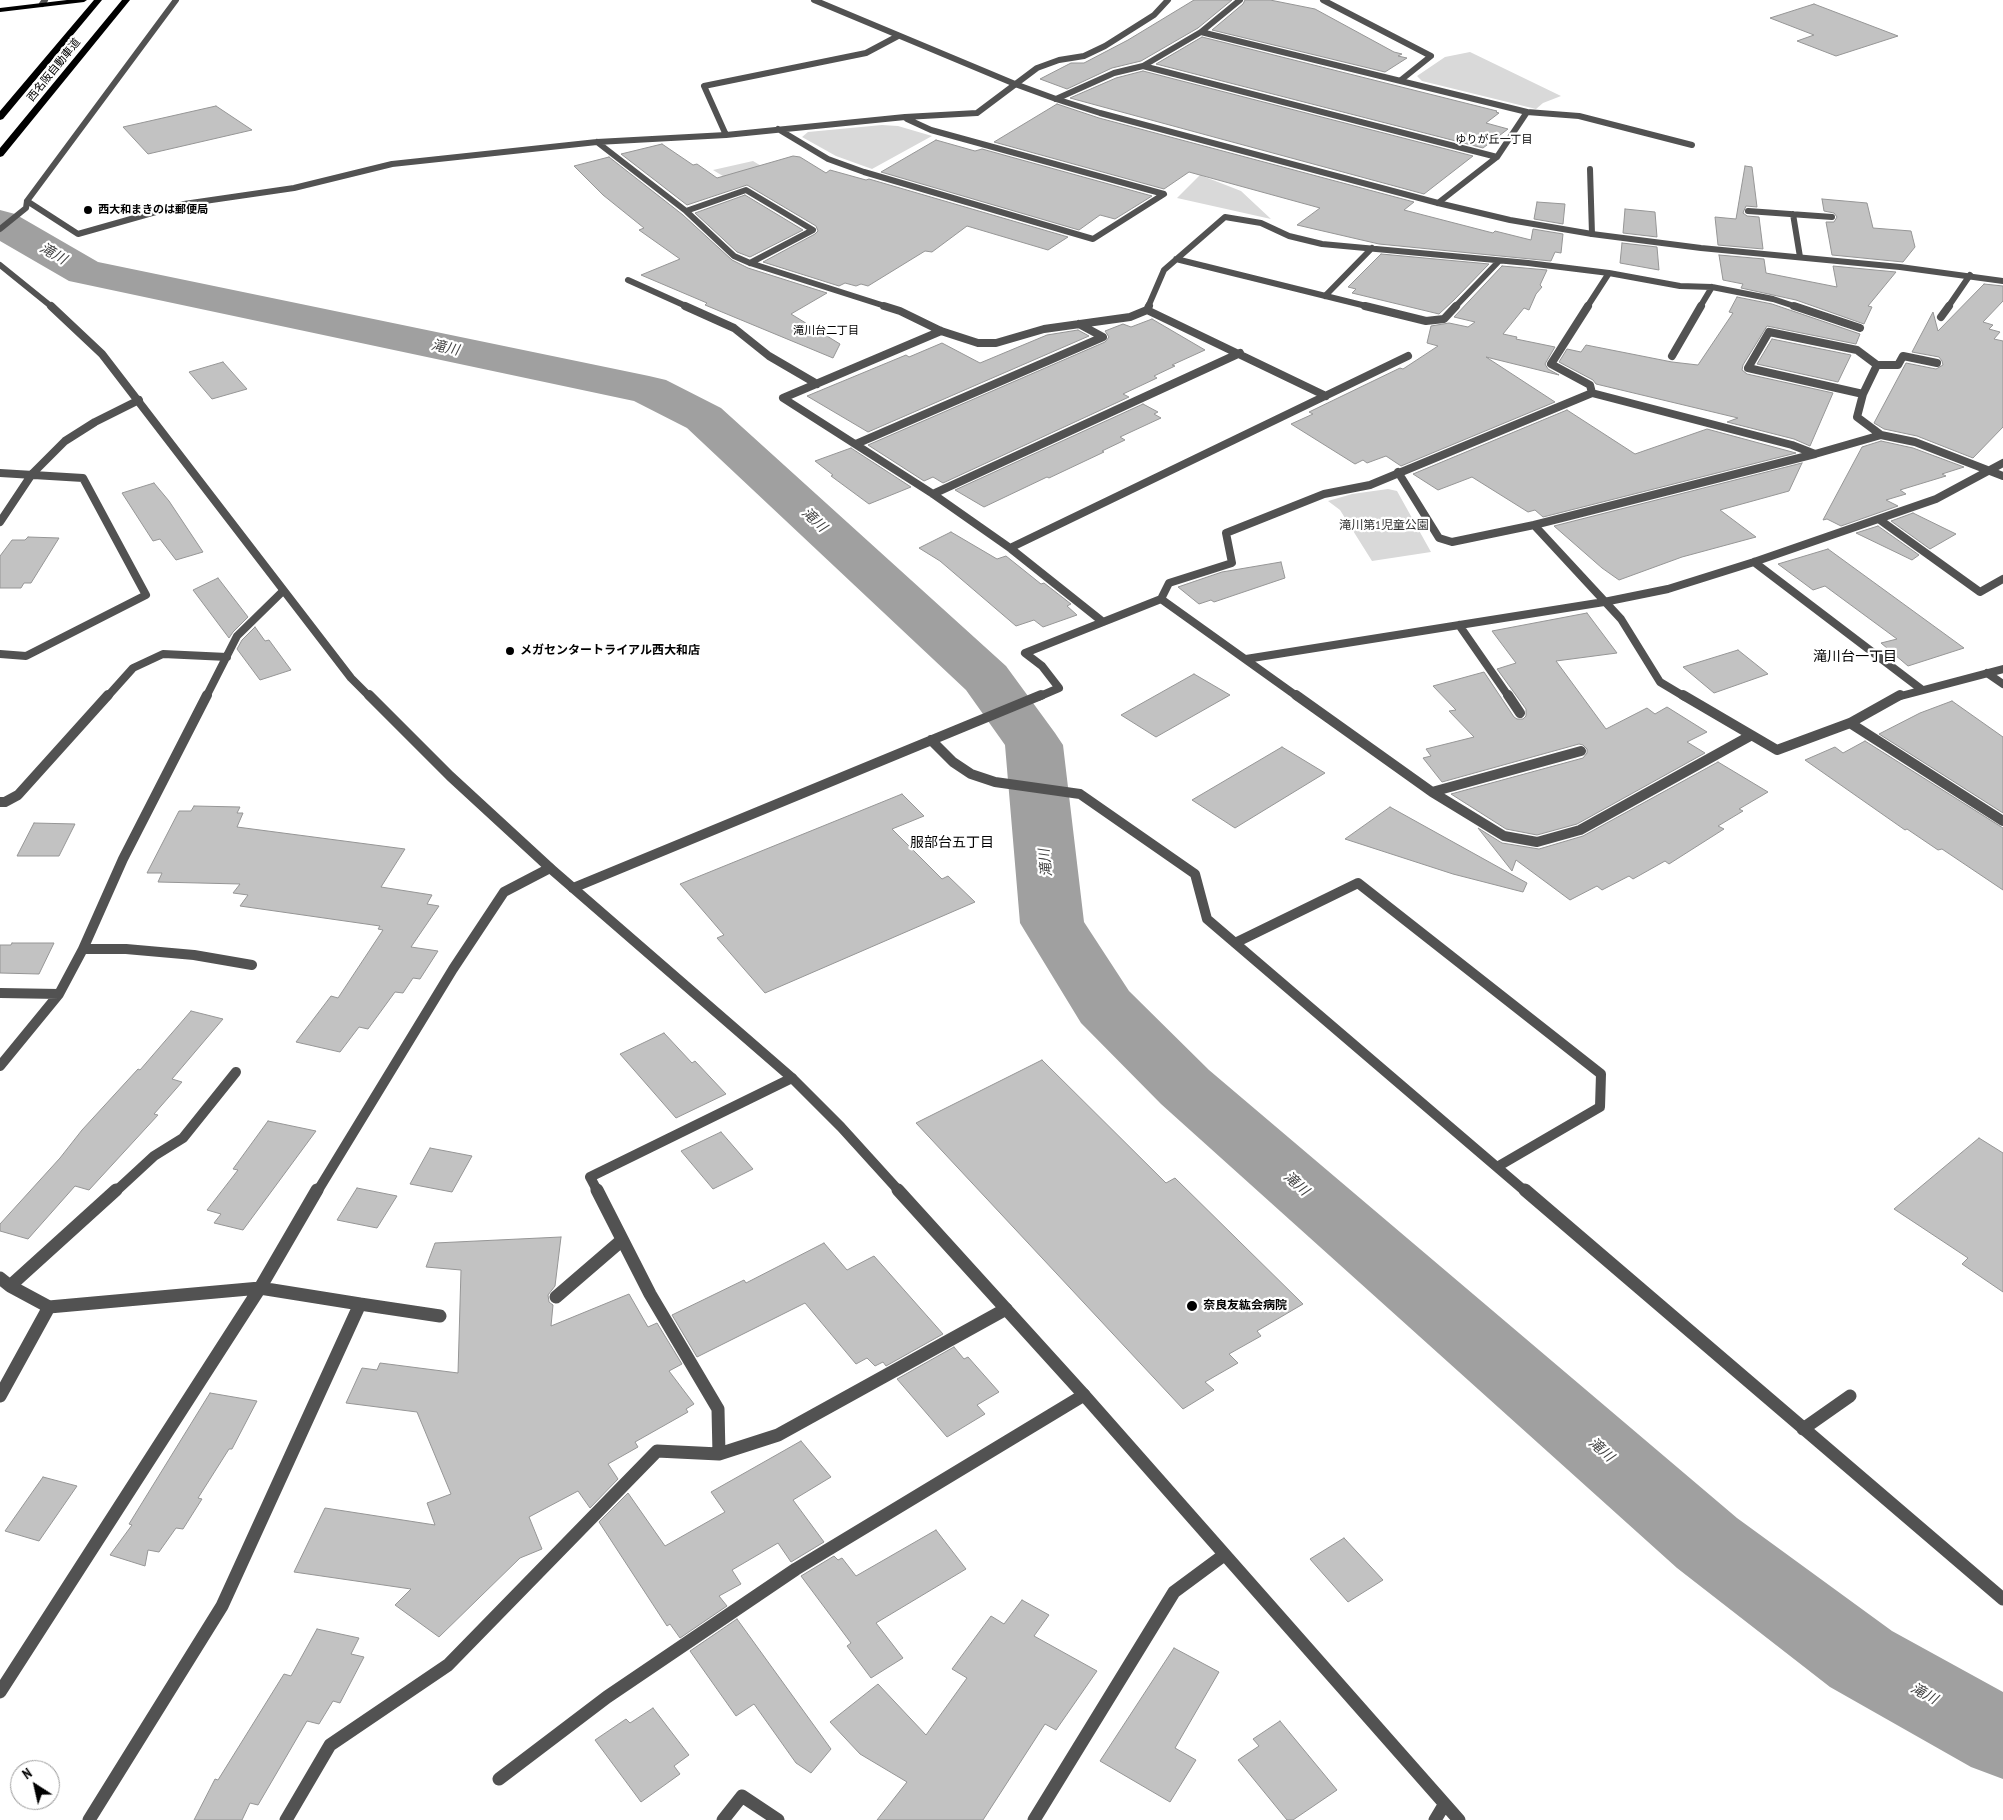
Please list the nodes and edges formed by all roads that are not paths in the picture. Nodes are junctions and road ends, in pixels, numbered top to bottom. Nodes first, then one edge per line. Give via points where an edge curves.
1 (84, 0) edge
2 (176, 0) edge
3 (814, 0) edge
4 (1168, 0) edge
5 (1240, 0) edge
6 (1323, 0) edge
7 (125, 1) edge
8 (44, 2) edge
9 (95, 3) edge
10 (0, 10) edge
11 (1201, 32) junction
12 (898, 36) junction
13 (1143, 66) junction
14 (1401, 80) junction
15 (1015, 84) junction
16 (1056, 99) junction
17 (1527, 112) junction
18 (0, 117) edge
19 (905, 118) junction
20 (778, 129) junction
21 (726, 135) junction
22 (597, 142) junction
23 (1692, 145) dead end
24 (0, 154) edge
25 (1497, 156) junction
26 (1590, 169) dead end
27 (1438, 203) junction
28 (26, 204) junction
29 (686, 211) junction
30 (1748, 211) dead end
31 (1793, 214) junction
32 (1832, 217) dead end
33 (0, 229) edge
34 (1592, 234) junction
35 (1372, 248) junction
36 (1800, 257) junction
37 (1176, 259) junction
38 (1499, 261) junction
39 (750, 263) junction
40 (0, 265) edge
41 (1609, 273) junction
42 (1970, 276) junction
43 (628, 280) dead end
44 (2003, 281) edge
45 (1712, 287) junction
46 (1325, 296) junction
47 (1146, 310) junction
48 (1941, 317) dead end
49 (1079, 324) junction
50 (1860, 328) dead end
51 (941, 331) junction
52 (1240, 353) junction
53 (1408, 356) dead end
54 (1672, 356) dead end
55 (1937, 363) dead end
56 (1877, 365) junction
57 (817, 384) junction
58 (1592, 393) junction
59 (1863, 394) junction
60 (1326, 396) junction
61 (139, 400) junction
62 (1882, 434) junction
63 (856, 444) junction
64 (1815, 454) junction
65 (2003, 463) edge
66 (1989, 470) junction
67 (1398, 472) junction
68 (0, 473) edge
69 (32, 474) junction
70 (2003, 476) edge
71 (933, 494) junction
72 (1880, 520) junction
73 (0, 522) edge
74 (1534, 525) junction
75 (1010, 548) junction
76 (1754, 562) junction
77 (2003, 579) edge
78 (283, 591) junction
79 (1161, 600) junction
80 (1604, 602) junction
81 (1103, 622) junction
82 (1459, 625) junction
83 (0, 654) edge
84 (227, 657) junction
85 (1246, 659) junction
86 (2003, 668) edge
87 (1987, 673) junction
88 (2003, 684) edge
89 (1921, 689) junction
90 (1520, 713) dead end
91 (1850, 723) junction
92 (1750, 736) junction
93 (931, 740) junction
94 (1581, 751) dead end
95 (1432, 792) junction
96 (0, 802) edge
97 (2003, 821) edge
98 (550, 868) junction
99 (573, 888) junction
100 (1235, 943) junction
101 (83, 949) junction
102 (252, 965) dead end
103 (0, 993) edge
104 (59, 994) junction
105 (0, 1066) edge
106 (236, 1072) dead end
107 (792, 1078) junction
108 (1497, 1167) junction
109 (621, 1241) junction
110 (0, 1278) edge
111 (10, 1286) junction
112 (260, 1288) junction
113 (556, 1297) dead end
114 (360, 1304) junction
115 (48, 1308) junction
116 (1006, 1309) junction
117 (440, 1316) dead end
118 (1084, 1395) junction
119 (0, 1396) edge
120 (1850, 1396) dead end
121 (1803, 1429) junction
122 (719, 1454) junction
123 (1224, 1555) junction
124 (2003, 1599) edge
125 (0, 1692) edge
126 (499, 1779) dead end
127 (1444, 1805) junction
128 (92, 1819) edge
129 (286, 1820) edge
130 (723, 1820) edge
131 (778, 1820) edge
132 (1034, 1820) edge
133 (1435, 1820) edge
134 (1459, 1820) edge

1 - 8 main road
2 - 28 street
3 - 12 street
4 - 15 street via 1154,15 1118,39 1084,56 1037,68
5 - 11 street
6 - 14 street via 1431,56
7 - 24 highway, 西名阪自動車道
8 - 10 main road
9 - 18 highway, 西名阪自動車道
11 - 13 street
11 - 14 street
12 - 15 street
12 - 21 street via 866,54 704,86
13 - 16 street via 1114,73
13 - 25 street
14 - 17 street
15 - 16 street
15 - 19 street via 977,113
16 - 27 street
17 - 23 street via 1579,116
17 - 25 street
19 - 20 street
19 - 20 street via 931,130 1164,194 1094,239 864,172 828,159
20 - 21 street
21 - 22 street
22 - 28 street via 392,164 294,188 184,204 78,234
22 - 29 street
25 - 27 street
26 - 34 street
27 - 34 street
28 - 33 street
29 - 39 street via 734,256
29 - 39 street via 746,190 814,230
30 - 31 street
31 - 32 street
31 - 36 street
34 - 36 street
35 - 37 street via 1322,244 1289,236 1261,223 1225,217
35 - 38 street
35 - 46 street
36 - 42 street
37 - 46 street
37 - 47 street via 1164,270
38 - 41 street
38 - 46 street via 1444,319 1426,321
39 - 51 street via 900,311
40 - 61 street via 52,306 102,354
41 - 45 street via 1680,286
41 - 58 street via 1551,364 1590,385
42 - 44 street
42 - 48 street
43 - 57 street via 734,328 769,356
45 - 50 street via 1773,298
45 - 54 street
47 - 49 street via 1130,317
47 - 52 street
49 - 51 street via 1044,329 996,343 978,343
49 - 63 street via 1103,337
51 - 57 street
52 - 60 street
52 - 71 street
53 - 60 street
55 - 56 street via 1903,356 1898,366
56 - 59 street
56 - 59 street via 1858,350 1769,332 1748,368
57 - 63 street via 783,398
58 - 64 street via 1792,445
58 - 67 street
59 - 62 street via 1857,417
60 - 75 street
61 - 69 street via 65,441
61 - 78 street
62 - 64 street
62 - 66 street via 1915,442
63 - 71 street
64 - 74 street
65 - 66 street
66 - 70 street
66 - 72 street via 1936,499
67 - 74 street via 1440,538 1452,542
67 - 79 street via 1370,485 1324,494 1226,533 1232,563 1169,583
68 - 69 street
69 - 73 street
69 - 83 street via 83,478 146,595 26,656
71 - 75 street
72 - 76 street
72 - 77 street via 1980,592
74 - 80 street
75 - 81 street
76 - 80 street via 1668,588
76 - 89 street
78 - 84 street via 237,636
78 - 98 street via 351,678 450,776
79 - 81 street
79 - 85 street
80 - 82 street
80 - 92 street via 1621,619 1660,682
81 - 93 street via 1025,653 1042,666 1059,688
82 - 85 street
82 - 90 street
84 - 96 street via 163,654 133,668 18,795
84 - 101 street via 123,859
85 - 95 street
86 - 87 street
87 - 88 street
87 - 89 street
89 - 91 street via 1898,696
91 - 92 street via 1777,750
91 - 97 street
92 - 95 street via 1580,830 1537,842 1504,836
93 - 99 street
93 - 100 street via 953,762 971,774 995,782 1080,794 1196,874 1207,919
94 - 95 street
98 - 99 street
98 - 112 street via 504,892 443,985
99 - 107 street
100 - 108 street
100 - 108 street via 1358,883 1601,1074 1600,1107
101 - 102 street via 194,955
101 - 104 street
103 - 104 street
104 - 105 street
106 - 111 street via 183,1138 154,1156
107 - 109 street via 590,1177
107 - 116 street via 842,1126
108 - 121 street
109 - 113 street
109 - 122 street via 718,1408
110 - 111 street
111 - 115 street
112 - 114 street
112 - 115 street
112 - 125 street
114 - 117 street
114 - 128 street via 222,1606
115 - 119 street
116 - 118 street
116 - 122 street via 778,1435
118 - 123 street
118 - 126 street via 796,1569 607,1697
120 - 121 street
121 - 124 street
122 - 129 street via 658,1451 448,1665 330,1745
123 - 127 street
123 - 132 street via 1174,1592
127 - 133 street
127 - 134 street
130 - 131 street via 742,1796

